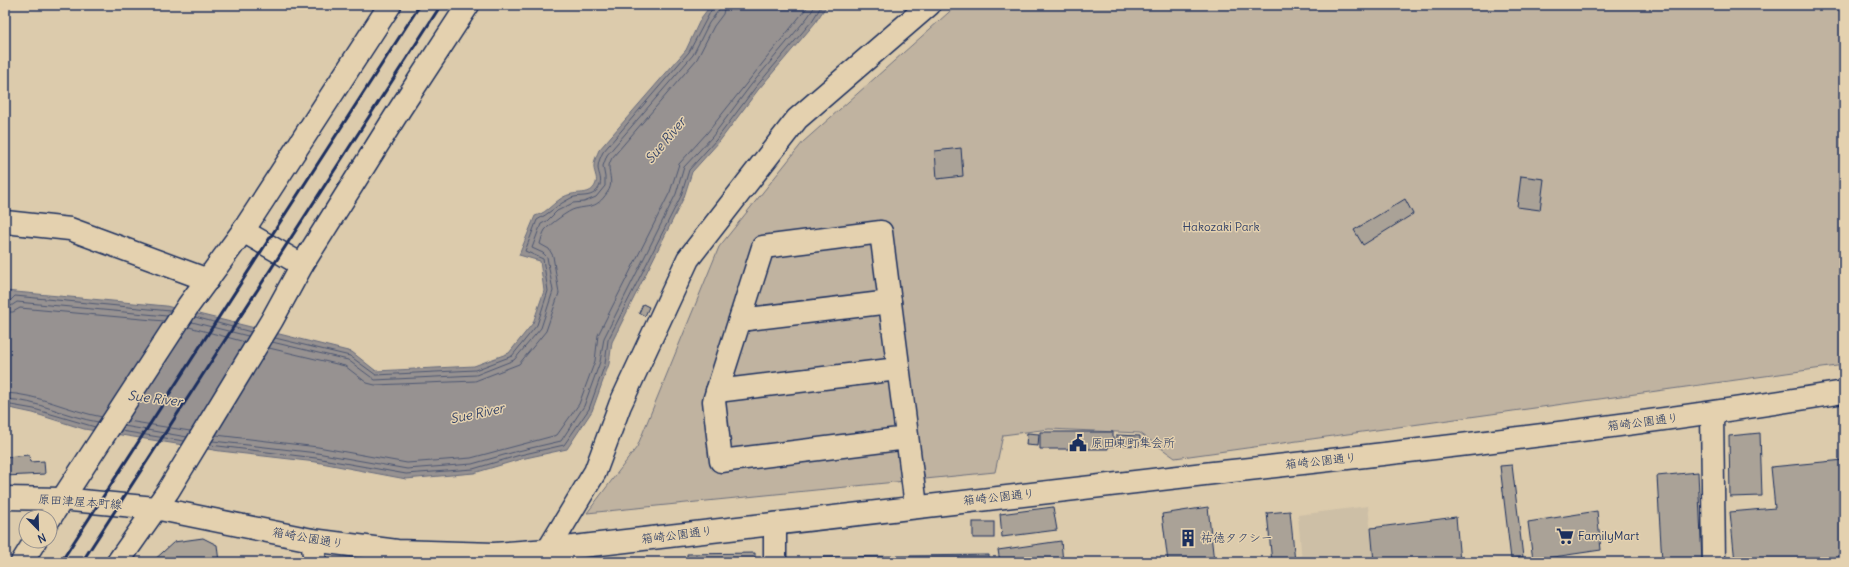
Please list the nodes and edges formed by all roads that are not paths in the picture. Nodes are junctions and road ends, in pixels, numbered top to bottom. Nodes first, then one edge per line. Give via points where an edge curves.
1 (390, 5) edge
2 (468, 5) edge
3 (929, 5) edge
4 (5, 222) edge
5 (243, 231) junction
6 (302, 265) junction
7 (208, 280) junction
8 (890, 302) junction
9 (740, 320) junction
10 (898, 369) junction
11 (717, 391) junction
12 (1844, 392) edge
13 (1712, 413) junction
14 (907, 438) junction
15 (5, 498) edge
16 (61, 499) junction
17 (916, 506) junction
18 (155, 508) junction
19 (55, 509) edge
20 (775, 524) junction
21 (312, 540) junction
22 (30, 549) edge
23 (548, 550) junction
24 (22, 562) edge
25 (118, 562) edge
26 (315, 562) edge
27 (775, 562) edge
28 (1714, 562) edge

1 - 5 street
2 - 6 street
3 - 23 street via 797,119 688,258 620,404 595,472
4 - 7 street via 70,229
5 - 6 street
5 - 7 street
6 - 18 street via 272,320 168,491
7 - 16 street via 188,306
8 - 9 street
8 - 9 street via 881,232 763,247
8 - 10 street
9 - 11 street
10 - 11 street
10 - 14 street
11 - 14 street via 714,401 721,461
12 - 13 street, 箱崎公園通り
13 - 17 street, 箱崎公園通り via 1398,453
13 - 28 street
14 - 17 street
15 - 16 street, 原田津屋本町線
16 - 18 street, 原田津屋本町線
16 - 19 street
17 - 20 street, 箱崎公園通り
18 - 21 street, 箱崎公園通り
18 - 25 street
20 - 23 street, 箱崎公園通り
20 - 27 street
21 - 23 street, 箱崎公園通り via 441,554
21 - 26 street
22 - 24 street

